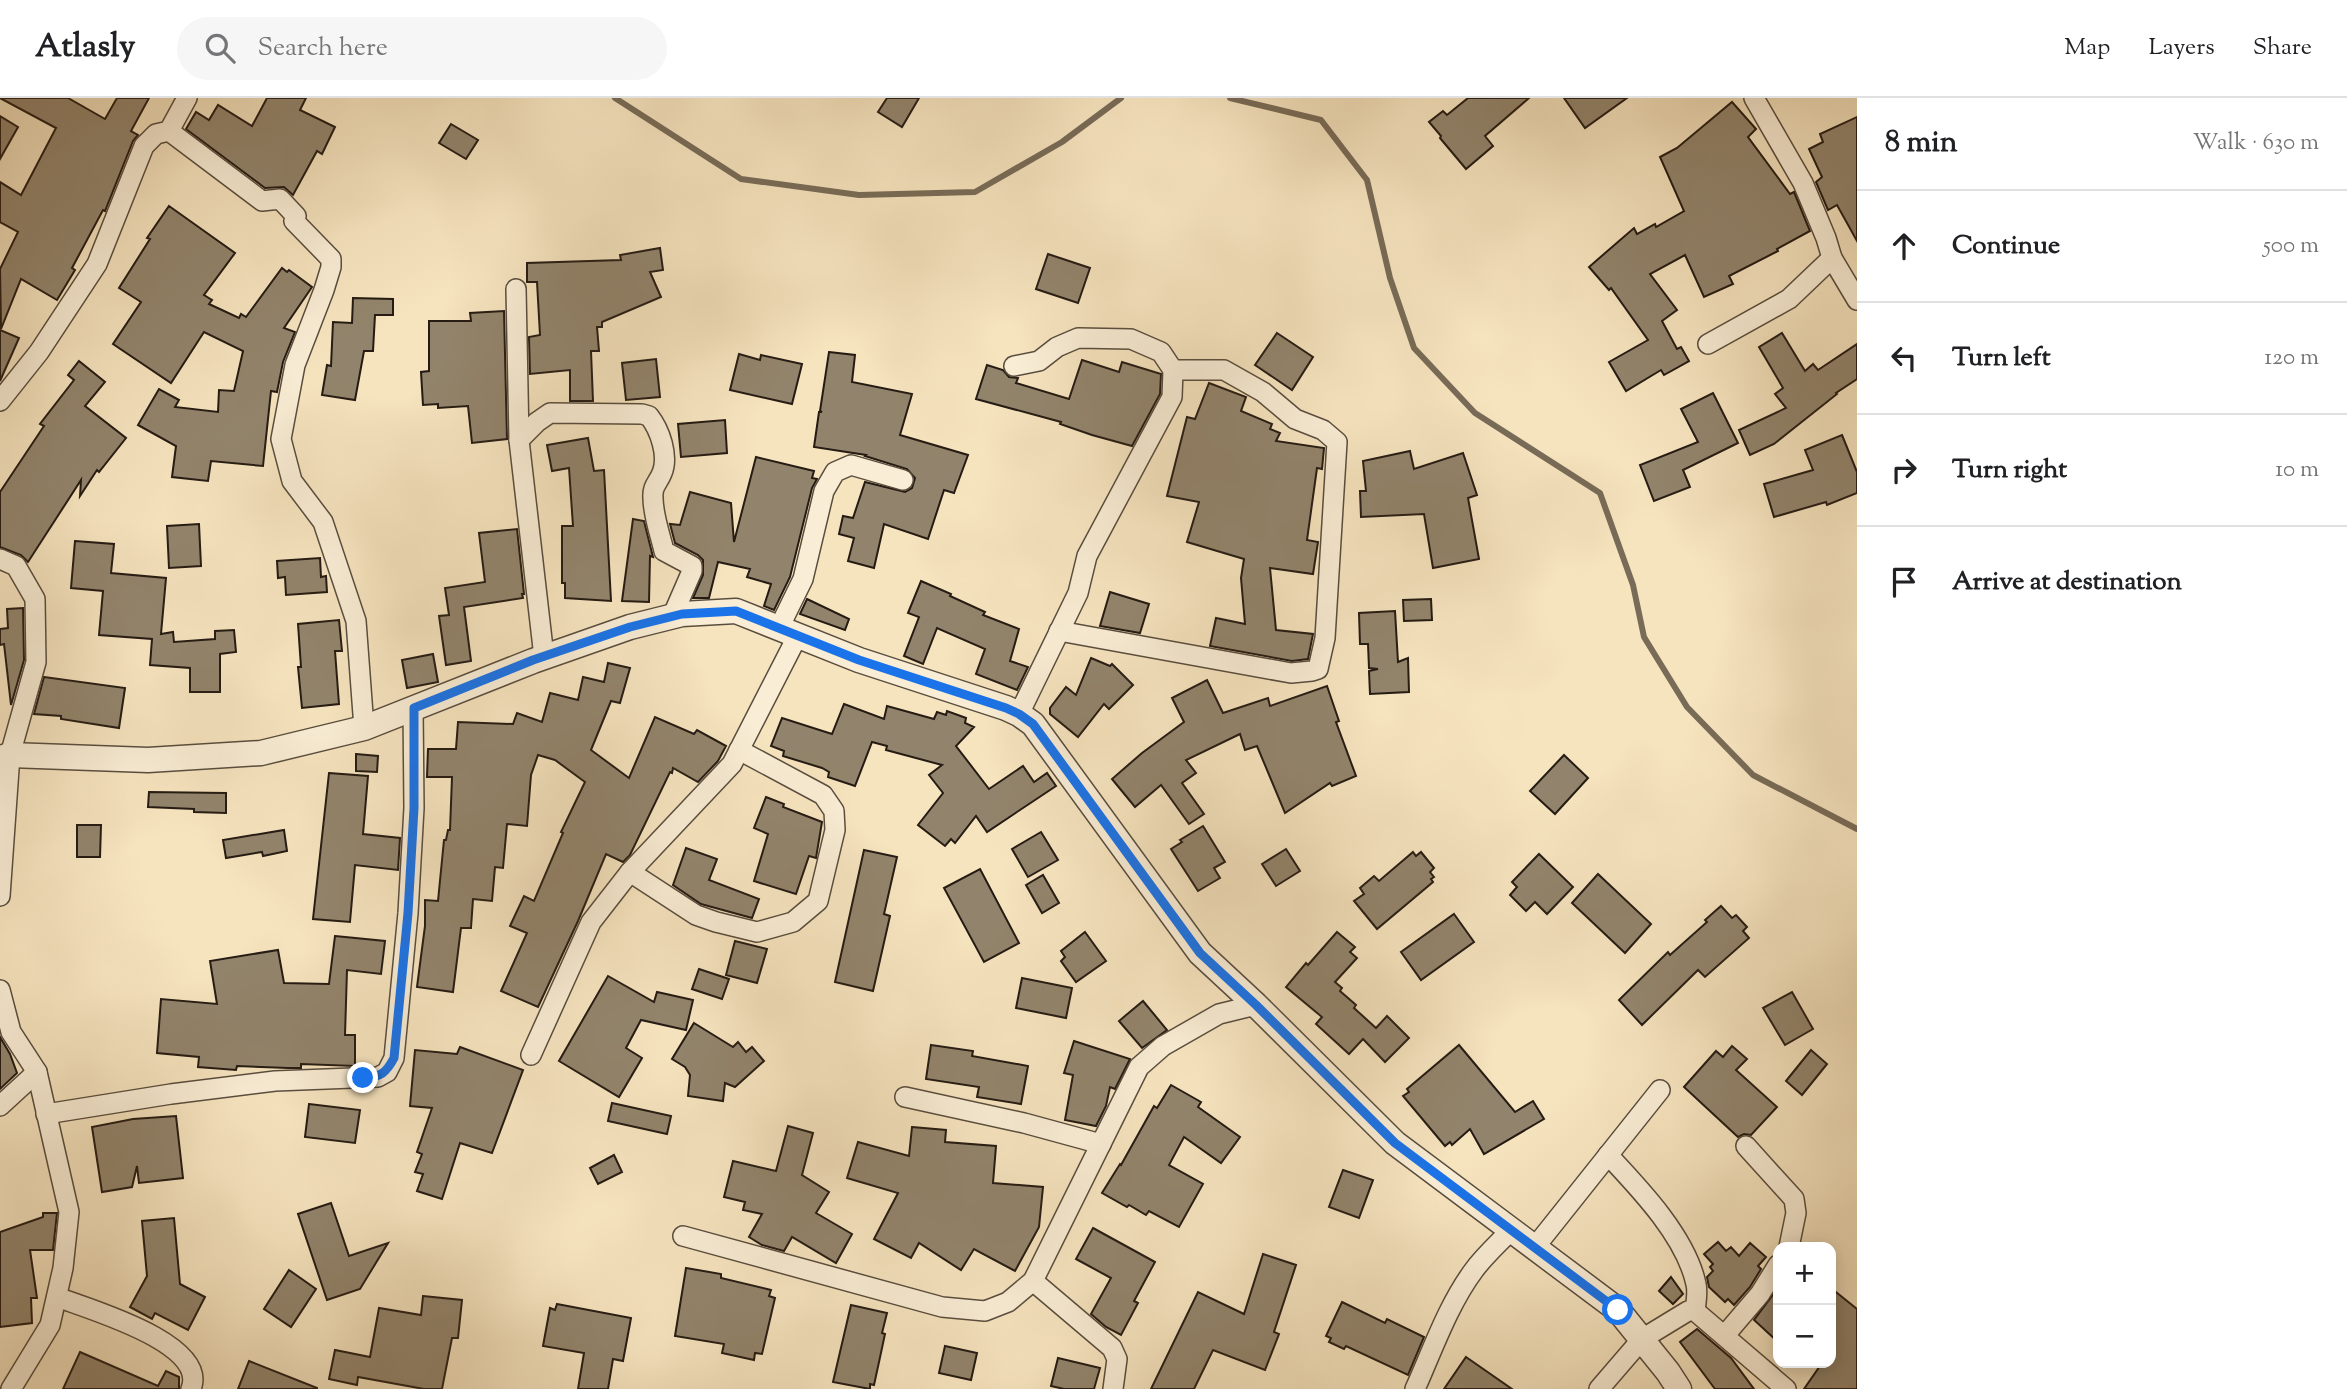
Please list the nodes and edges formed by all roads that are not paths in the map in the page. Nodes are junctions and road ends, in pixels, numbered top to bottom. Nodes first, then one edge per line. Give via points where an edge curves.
1 (187, 98) edge
2 (1754, 98) edge
3 (169, 131) junction
4 (1832, 258) junction
5 (516, 289) dead end
6 (1857, 300) edge
7 (1708, 344) dead end
8 (1014, 366) dead end
9 (1173, 370) junction
10 (0, 401) edge
11 (519, 439) junction
12 (902, 480) dead end
13 (0, 559) edge
14 (672, 617) junction
15 (1059, 631) junction
16 (789, 632) junction
17 (544, 657) junction
18 (414, 708) junction
19 (1019, 714) junction
20 (364, 728) junction
21 (739, 750) junction
22 (5, 756) edge
23 (630, 872) junction
24 (0, 896) edge
25 (0, 990) edge
26 (1256, 1005) junction
27 (531, 1055) dead end
28 (37, 1072) junction
29 (1660, 1090) dead end
30 (905, 1097) dead end
31 (0, 1106) edge
32 (46, 1114) junction
33 (1101, 1144) junction
34 (1745, 1146) dead end
35 (1608, 1156) junction
36 (1512, 1229) junction
37 (683, 1236) dead end
38 (1790, 1242) edge
39 (1535, 1247) junction
40 (1773, 1273) edge
41 (1033, 1281) junction
42 (57, 1297) junction
43 (1695, 1311) junction
44 (1725, 1335) junction
45 (1642, 1339) junction
46 (11, 1389) edge
47 (191, 1389) edge
48 (1113, 1389) edge
49 (1415, 1389) edge
50 (1599, 1389) edge
51 (1679, 1389) edge
52 (1786, 1389) edge

1 - 3 street
2 - 4 street via 1803,183
3 - 10 street via 156,134 144,146 97,264 39,352
3 - 20 street via 262,201 280,199 296,216 294,221 331,259 295,365 281,439 292,481 323,522 356,621
4 - 6 street
4 - 7 street via 1789,299
5 - 11 street
8 - 9 street via 1040,361 1078,338 1131,339 1161,352
9 - 15 street via 1172,397 1087,556 1078,593
9 - 15 street via 1224,370 1337,442 1325,638 1318,669 1291,673
11 - 14 street via 550,414 649,416 662,441 662,472 653,485 653,501 664,551 692,566
11 - 17 street
12 - 16 street via 850,465 835,472 824,491
13 - 22 street via 16,566 34,599 36,662
14 - 16 street via 736,611
14 - 17 street
15 - 19 street
16 - 19 street
16 - 21 street
17 - 18 street
18 - 20 street
18 - 32 street via 408,913 394,1058 387,1072 378,1077 275,1081
19 - 26 street via 1033,724 1200,953
20 - 22 street via 261,753 148,760
21 - 23 street via 732,764
21 - 23 street via 823,795 834,811 835,830 818,901 793,922 757,932 696,915
22 - 24 street
23 - 27 street via 591,922
25 - 28 street via 11,1032
26 - 33 street via 1219,1014 1163,1046 1139,1067
26 - 36 street via 1395,1143
28 - 31 street
28 - 32 street
29 - 35 street
30 - 33 street
32 - 42 street via 69,1212
33 - 41 street
34 - 38 street via 1794,1199
35 - 39 street
35 - 43 street via 1649,1198 1681,1247 1696,1285
36 - 39 street
36 - 49 street via 1464,1285
37 - 41 street via 942,1307 985,1311 1008,1302
39 - 45 street via 1618,1310
40 - 44 street
41 - 48 street via 1112,1348 1117,1359
42 - 46 street via 50,1325
42 - 47 street via 150,1333 191,1368
43 - 44 street
43 - 45 street via 1679,1314
44 - 52 street
45 - 50 street
45 - 51 street

